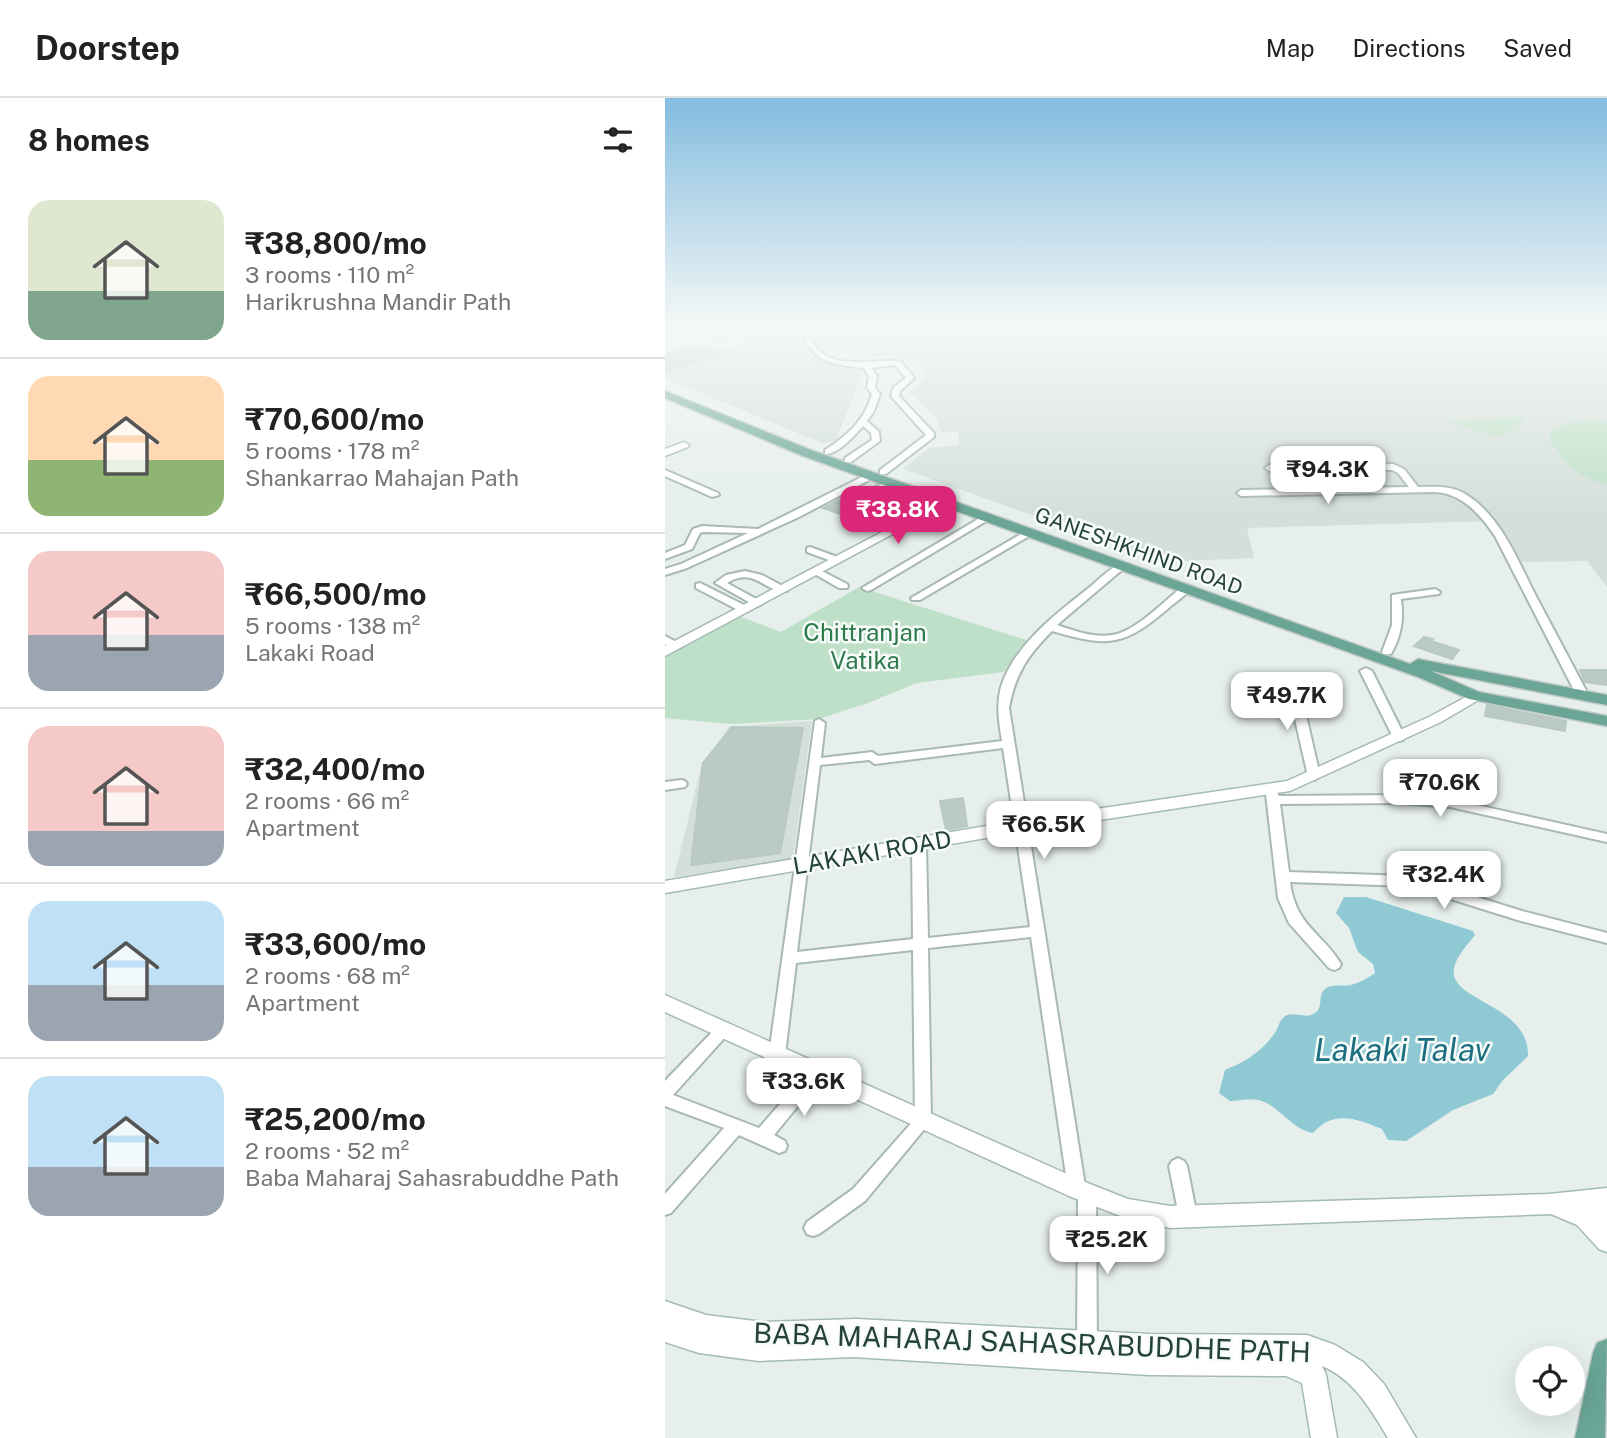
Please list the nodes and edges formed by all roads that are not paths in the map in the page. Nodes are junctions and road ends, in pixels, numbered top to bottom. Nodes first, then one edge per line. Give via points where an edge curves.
1 (671, 387) edge
2 (871, 387) edge
3 (900, 387) edge
4 (665, 394) edge
5 (862, 421) junction
6 (684, 445) dead end
7 (819, 452) junction
8 (665, 453) edge
9 (848, 460) junction
10 (1269, 468) dead end
11 (665, 473) edge
12 (880, 478) junction
13 (860, 486) dead end
14 (1415, 489) junction
15 (1241, 493) dead end
16 (715, 495) dead end
17 (943, 502) junction
18 (985, 518) junction
19 (901, 525) junction
20 (759, 531) junction
21 (1028, 533) junction
22 (810, 550) dead end
23 (665, 556) edge
24 (837, 559) junction
25 (1120, 566) junction
26 (816, 571) junction
27 (665, 572) edge
28 (700, 586) dead end
29 (843, 586) dead end
30 (867, 588) dead end
31 (783, 589) junction
32 (1185, 590) junction
33 (1435, 592) dead end
34 (916, 598) dead end
35 (750, 606) junction
36 (1051, 627) junction
37 (669, 646) edge
38 (1387, 652) junction
39 (1425, 670) junction
40 (1366, 671) dead end
41 (1291, 680) dead end
42 (1475, 696) junction
43 (1583, 696) junction
44 (1607, 700) edge
45 (1607, 707) edge
46 (1607, 714) edge
47 (1607, 722) edge
48 (819, 723) dead end
49 (1399, 737) junction
50 (1009, 744) junction
51 (814, 762) junction
52 (1314, 776) junction
53 (681, 784) dead end
54 (665, 786) edge
55 (1272, 795) junction
56 (1021, 825) junction
57 (1607, 838) edge
58 (919, 844) junction
59 (801, 864) junction
60 (1281, 877) junction
61 (665, 887) edge
62 (1038, 931) junction
63 (1607, 938) edge
64 (920, 944) junction
65 (790, 958) junction
66 (1334, 964) dead end
67 (665, 1003) edge
68 (723, 1030) junction
69 (777, 1055) junction
70 (817, 1073) junction
71 (665, 1092) edge
72 (665, 1099) edge
73 (923, 1121) junction
74 (737, 1126) junction
75 (762, 1137) junction
76 (779, 1146) dead end
77 (1178, 1166) dead end
78 (671, 1190) edge
79 (1082, 1191) junction
80 (1607, 1198) edge
81 (1578, 1199) junction
82 (1549, 1204) junction
83 (665, 1207) edge
84 (1607, 1214) edge
85 (1188, 1216) junction
86 (813, 1228) dead end
87 (1607, 1241) edge
88 (665, 1313) edge
89 (665, 1330) edge
90 (1086, 1351) junction
91 (1607, 1353) edge
92 (1324, 1438) edge
93 (1403, 1438) edge
94 (1590, 1438) edge

1 - 7 main road, GANESHKHIND ROAD
2 - 5 street via 876,394 873,408
3 - 12 street via 895,396 931,435
4 - 7 main road, GANESHKHIND ROAD
5 - 7 street via 842,443
5 - 9 street via 875,432 876,441
6 - 8 street
7 - 9 main road, GANESHKHIND ROAD
7 - 12 main road, GANESHKHIND ROAD
9 - 12 main road, GANESHKHIND ROAD
10 - 14 street via 1393,467
11 - 16 street
12 - 13 street
12 - 17 main road, GANESHKHIND ROAD
12 - 19 street via 879,488 929,506 894,523
12 - 20 street
12 - 38 main road, GANESHKHIND ROAD
14 - 15 street
14 - 43 street via 1457,493 1493,525
17 - 18 main road, GANESHKHIND ROAD
17 - 19 street
18 - 21 main road, GANESHKHIND ROAD
18 - 30 street
19 - 24 street
20 - 23 street via 702,529 696,531 689,547
20 - 27 street
21 - 25 main road, GANESHKHIND ROAD
21 - 34 street
22 - 24 street
24 - 26 street
25 - 32 main road, GANESHKHIND ROAD
25 - 36 street
26 - 29 street
26 - 31 street
28 - 35 street
31 - 35 street
31 - 35 street via 747,572 720,583
32 - 36 street via 1128,636 1109,640
32 - 39 main road, GANESHKHIND ROAD
33 - 38 street via 1396,597 1399,620
35 - 37 street
36 - 50 street via 1025,650 1004,690
38 - 39 main road, GANESHKHIND ROAD
39 - 42 main road, GANESHKHIND ROAD
39 - 43 main road, GANESHKHIND ROAD
39 - 45 main road
39 - 46 main road via 1469,688
40 - 49 street
41 - 52 street
42 - 47 main road, GANESHKHIND ROAD
42 - 49 street, LAKAKI ROAD
43 - 44 main road, GANESHKHIND ROAD
48 - 51 street
49 - 52 street, LAKAKI ROAD
50 - 51 street
50 - 56 street
51 - 59 street
52 - 55 street, LAKAKI ROAD
53 - 54 street
55 - 56 street, LAKAKI ROAD
55 - 57 street via 1450,803
55 - 60 street
56 - 58 street, LAKAKI ROAD
56 - 62 street
58 - 59 street, LAKAKI ROAD
58 - 64 street
59 - 61 street, LAKAKI ROAD
59 - 65 street
60 - 63 street via 1409,881
60 - 66 street via 1294,919
62 - 64 street
62 - 79 street
64 - 65 street
64 - 73 street
65 - 69 street
67 - 68 street
68 - 69 street
68 - 71 street
69 - 70 street
70 - 73 street
70 - 75 street
72 - 74 street
73 - 79 street
73 - 86 street via 859,1195
74 - 75 street
74 - 78 street
75 - 76 street
77 - 85 street
78 - 83 street
79 - 85 street via 1128,1209
79 - 90 street
80 - 81 street
81 - 82 street
81 - 84 street
82 - 85 street
82 - 87 street via 1578,1212
88 - 90 street, BABA MAHARAJ SAHASRABUDDHE PATH via 706,1327 763,1334 856,1331
89 - 90 street, BABA MAHARAJ SAHASRABUDDHE PATH via 699,1341 759,1348 853,1345
90 - 92 street, BABA MAHARAJ SAHASRABUDDHE PATH via 1149,1362 1287,1363 1302,1367 1313,1375
90 - 93 street, BABA MAHARAJ SAHASRABUDDHE PATH via 1149,1347 1307,1349 1328,1354 1356,1370
91 - 94 main road

